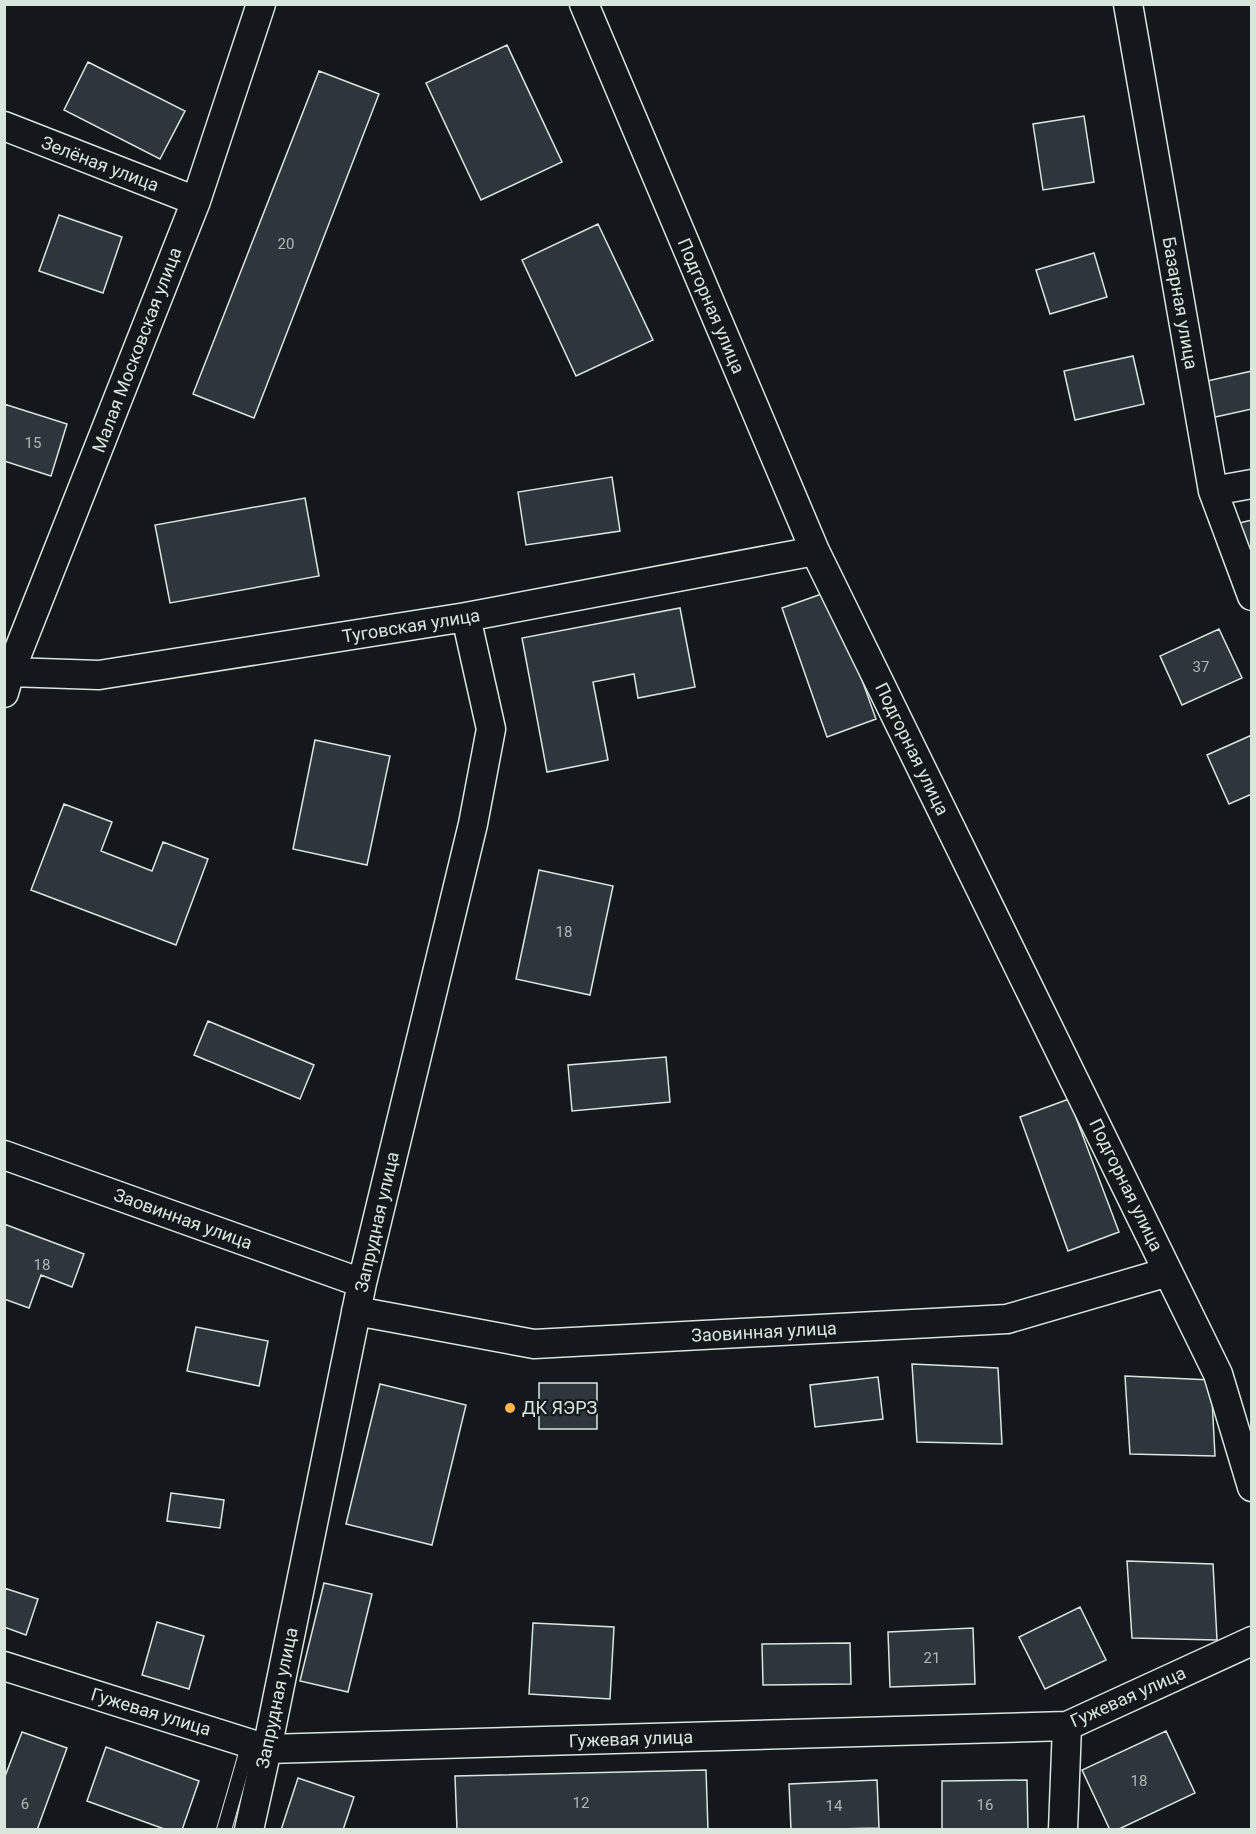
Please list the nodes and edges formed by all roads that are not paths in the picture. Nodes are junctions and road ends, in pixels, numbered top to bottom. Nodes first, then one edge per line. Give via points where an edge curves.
1 (261, 4) edge
2 (584, 4) edge
3 (1128, 4) edge
4 (4, 126) edge
5 (196, 201) junction
6 (1251, 484) edge
7 (1213, 491) junction
8 (815, 551) junction
9 (1251, 596) edge
10 (466, 617) junction
11 (6, 678) edge
12 (4, 1155) edge
13 (1168, 1272) junction
14 (362, 1283) junction
15 (356, 1311) junction
16 (1251, 1487) edge
17 (1251, 1641) edge
18 (4, 1666) edge
19 (1068, 1726) junction
20 (258, 1746) junction
21 (224, 1830) edge
22 (249, 1830) edge
23 (1063, 1830) edge

1 - 5 street, Малая Московская улица
2 - 8 street, Подгорная улица
3 - 7 street, Базарная улица
4 - 5 street, Зелёная улица
5 - 11 street, Малая Московская улица
6 - 7 street
7 - 9 street, Базарная улица
8 - 10 street, Туговская улица
8 - 13 street, Подгорная улица
10 - 11 street, Туговская улица via 99,675
10 - 14 street, Запрудная улица via 491,729 473,824
12 - 14 street, Заовинная улица
13 - 15 street, Заовинная улица via 1007,1319 534,1344
13 - 16 street, Подгорная улица via 1218,1374
14 - 15 street, Запрудная улица
15 - 20 street, Запрудная улица
17 - 19 street, Гужевая улица
18 - 20 street, Гужевая улица
19 - 20 street, Гужевая улица
19 - 23 street
20 - 21 lane
20 - 22 street, Запрудная улица

